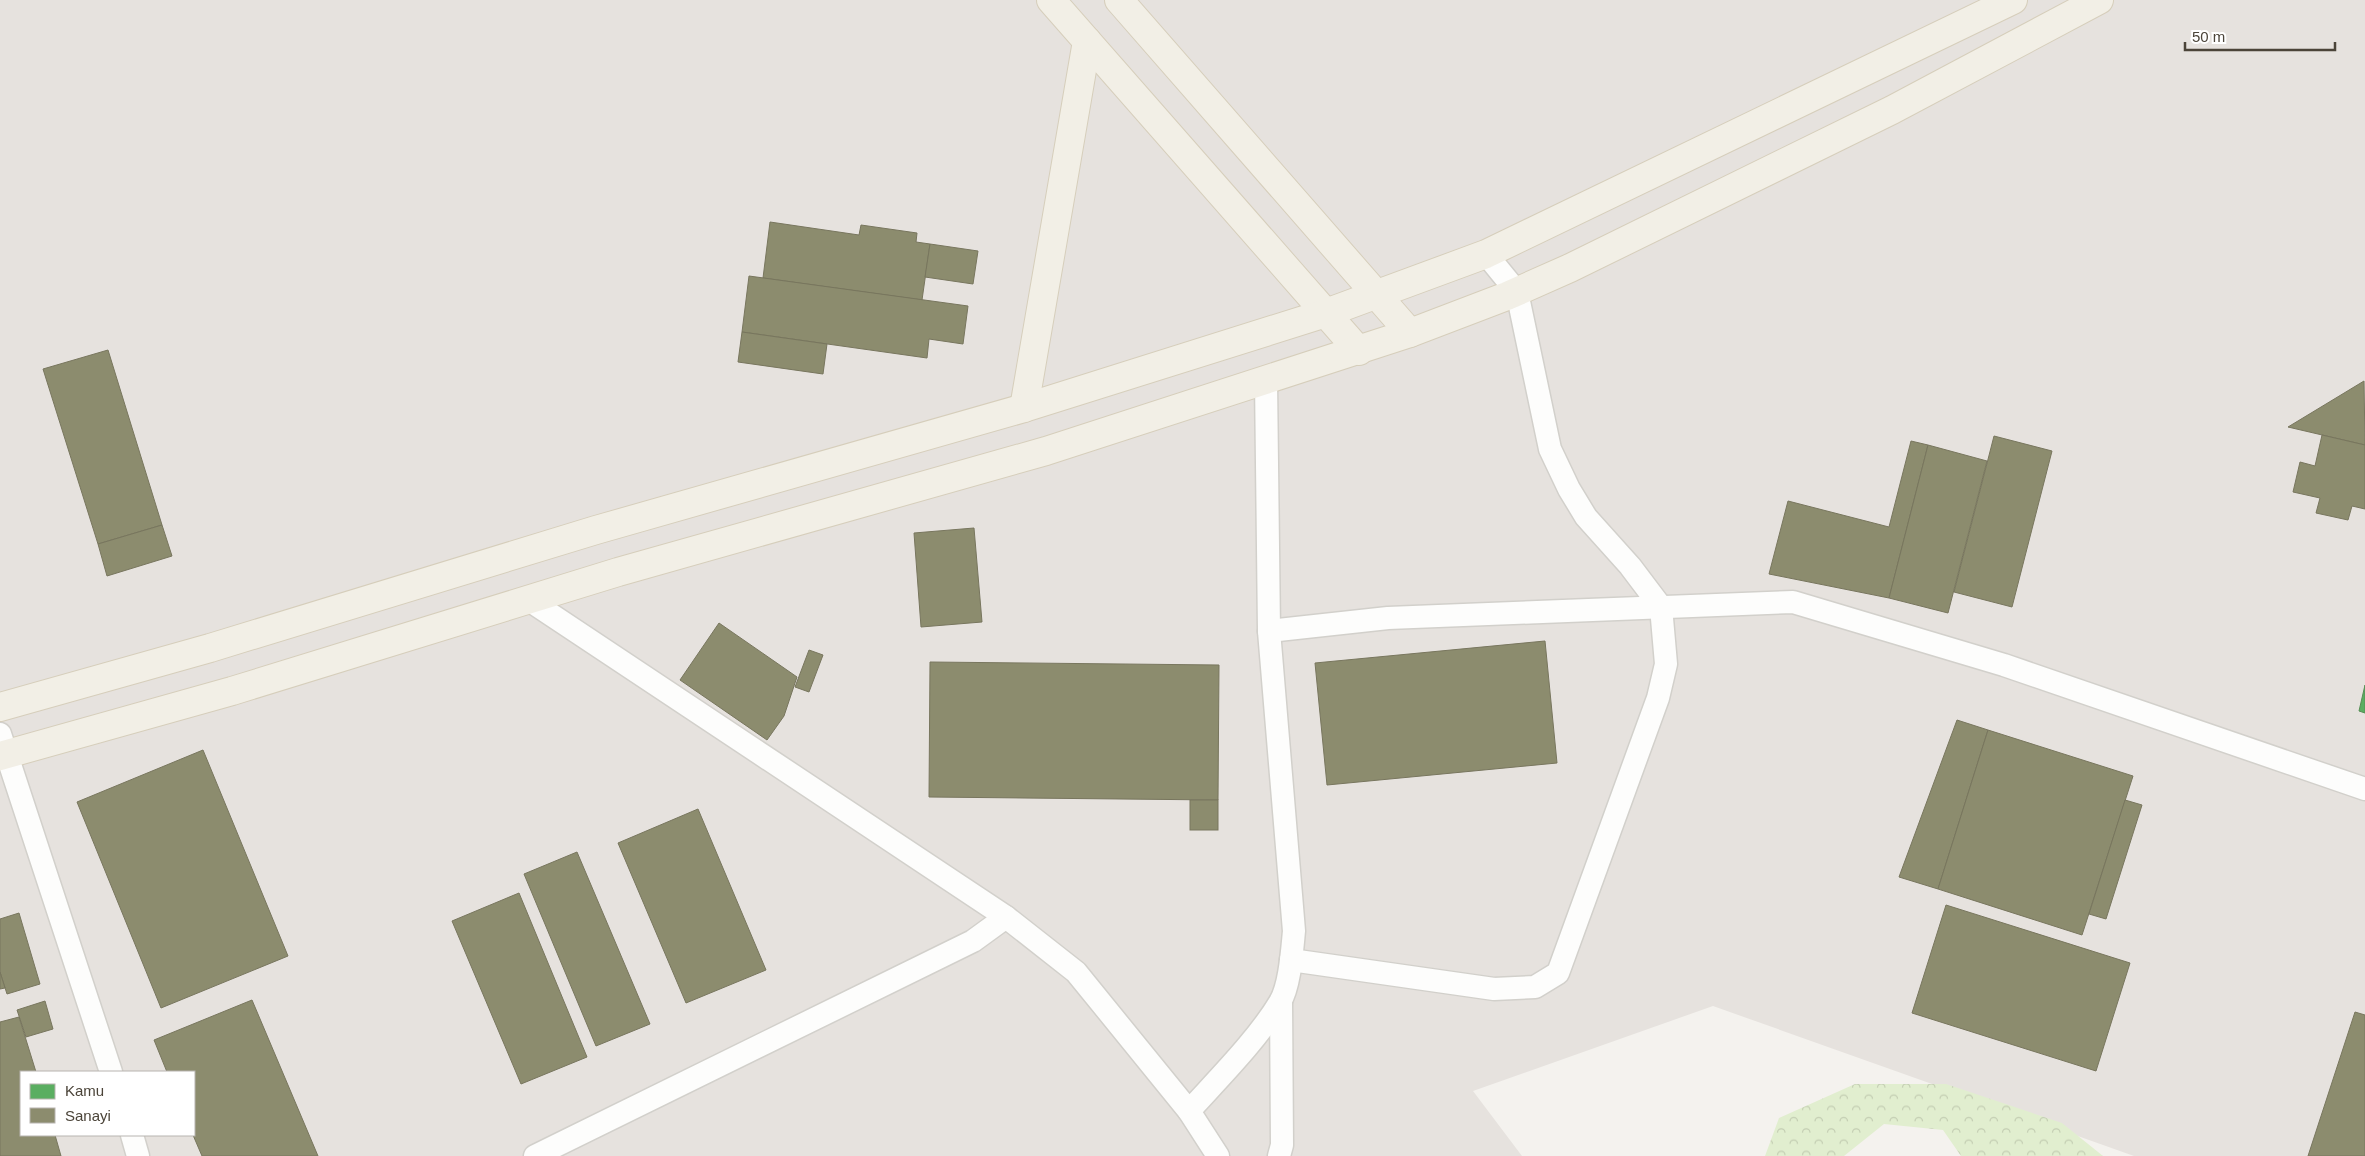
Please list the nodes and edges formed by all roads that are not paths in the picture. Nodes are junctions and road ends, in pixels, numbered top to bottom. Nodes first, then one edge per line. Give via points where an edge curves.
1 (1051, 0) edge
2 (1119, 0) edge
3 (2012, 0) edge
4 (2099, 0) edge
5 (1087, 41) junction
6 (1486, 254) junction
7 (1517, 292) junction
8 (1376, 294) junction
9 (1326, 314) junction
10 (1410, 332) junction
11 (1359, 351) junction
12 (1266, 380) junction
13 (1024, 408) junction
14 (529, 600) junction
15 (1662, 607) junction
16 (1269, 631) junction
17 (0, 707) edge
18 (2, 748) edge
19 (2365, 789) edge
20 (1006, 917) junction
21 (1291, 960) junction
22 (1281, 1001) junction
23 (111, 1071) edge
24 (1189, 1111) junction
25 (132, 1136) edge
26 (138, 1156) edge
27 (535, 1156) edge
28 (1218, 1156) edge
29 (1279, 1156) edge

1 - 5 main road
2 - 8 main road
3 - 6 main road
4 - 7 main road via 1892,110
5 - 9 main road
5 - 13 main road
6 - 7 street
6 - 8 main road
7 - 10 main road
7 - 15 street via 1550,449 1586,517
8 - 9 main road
8 - 10 main road
9 - 11 main road
9 - 13 main road
10 - 11 main road
11 - 12 main road
12 - 14 main road via 1046,451
12 - 16 street
13 - 17 main road via 596,530 210,648
14 - 18 main road via 232,691
14 - 20 street
15 - 16 street via 1388,618
15 - 19 street via 1793,602 2004,665
15 - 21 street via 1666,664 1658,698 1558,973 1535,987 1494,989
16 - 21 street via 1294,931
18 - 23 street
20 - 24 street via 1076,972
20 - 27 street via 973,941
21 - 22 street
22 - 24 street via 1242,1052
22 - 29 street via 1282,1145
24 - 28 street
25 - 26 street

